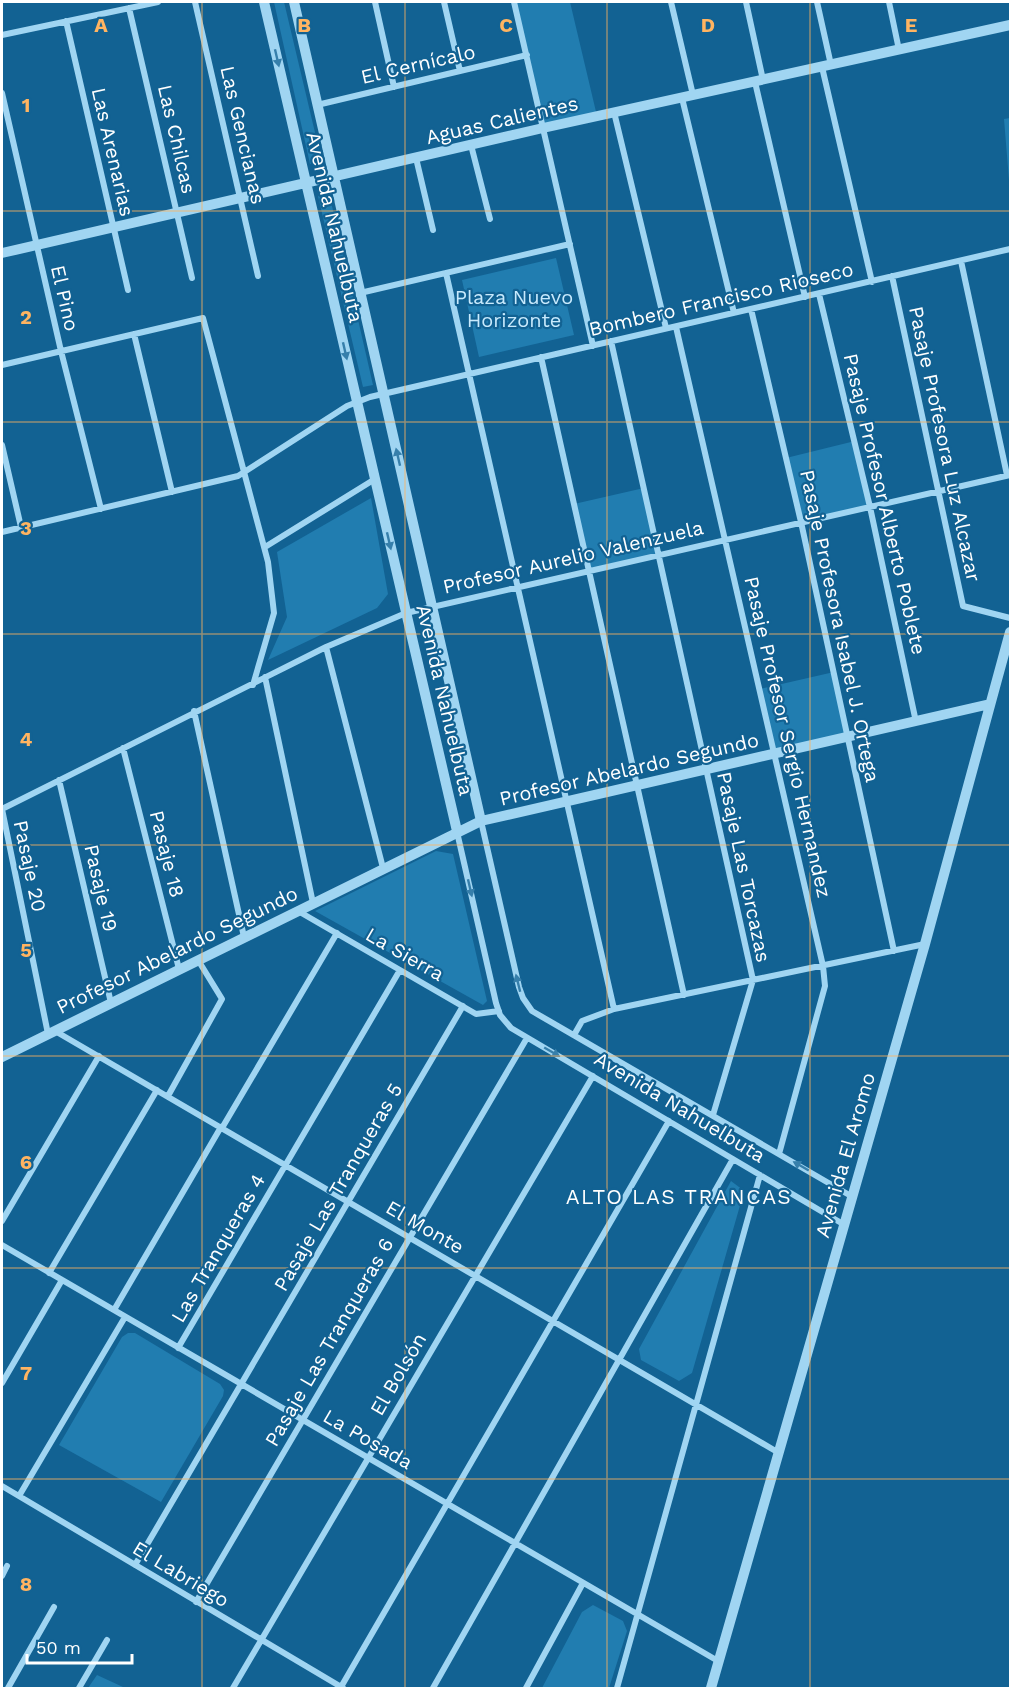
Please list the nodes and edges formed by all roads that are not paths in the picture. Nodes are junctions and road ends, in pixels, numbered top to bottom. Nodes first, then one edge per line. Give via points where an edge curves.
1 (158, 2) edge
2 (195, 2) edge
3 (264, 2) edge
4 (294, 2) edge
5 (375, 2) edge
6 (444, 2) edge
7 (514, 2) edge
8 (671, 2) edge
9 (746, 2) edge
10 (817, 2) edge
11 (889, 2) edge
12 (129, 8) junction
13 (66, 21) junction
14 (1011, 24) edge
15 (2, 35) edge
16 (899, 50) junction
17 (526, 55) junction
18 (826, 66) junction
19 (460, 71) junction
20 (759, 81) junction
21 (394, 87) junction
22 (2, 93) edge
23 (688, 96) junction
24 (317, 105) junction
25 (614, 112) junction
26 (543, 128) junction
27 (471, 145) junction
28 (416, 158) junction
29 (334, 176) junction
30 (306, 183) junction
31 (240, 199) junction
32 (177, 214) junction
33 (490, 219) dead end
34 (114, 227) junction
35 (433, 230) dead end
36 (570, 244) junction
37 (36, 245) junction
38 (1011, 249) edge
39 (2, 253) edge
40 (961, 261) junction
41 (446, 273) junction
42 (258, 276) dead end
43 (892, 276) junction
44 (192, 278) dead end
45 (872, 282) junction
46 (129, 290) dead end
47 (360, 293) junction
48 (819, 294) junction
49 (805, 297) junction
50 (751, 309) junction
51 (734, 313) junction
52 (676, 327) junction
53 (666, 328) junction
54 (134, 334) junction
55 (611, 341) junction
56 (593, 346) junction
57 (61, 351) junction
58 (541, 357) junction
59 (2, 365) edge
60 (469, 374) junction
61 (383, 394) junction
62 (357, 401) junction
63 (2, 445) edge
64 (243, 474) junction
65 (1009, 475) edge
66 (375, 479) junction
67 (939, 491) junction
68 (172, 492) junction
69 (870, 507) junction
70 (101, 509) junction
71 (801, 522) junction
72 (21, 527) junction
73 (2, 532) edge
74 (726, 539) junction
75 (265, 547) junction
76 (658, 554) junction
77 (589, 569) junction
78 (517, 586) junction
79 (432, 605) junction
80 (406, 613) junction
81 (1011, 618) edge
82 (1011, 632) edge
83 (326, 647) junction
84 (265, 677) junction
85 (253, 685) junction
86 (990, 704) junction
87 (194, 711) junction
88 (916, 722) junction
89 (848, 737) junction
90 (123, 747) junction
91 (775, 754) junction
92 (706, 770) junction
93 (59, 780) junction
94 (637, 785) junction
95 (567, 802) junction
96 (2, 809) edge
97 (481, 821) junction
98 (457, 831) junction
99 (383, 868) junction
100 (313, 903) junction
101 (297, 910) junction
102 (337, 933) junction
103 (244, 937) junction
104 (925, 944) junction
105 (894, 951) junction
106 (198, 960) junction
107 (823, 966) junction
108 (179, 969) junction
109 (400, 970) junction
110 (753, 980) junction
111 (684, 995) junction
112 (111, 1003) junction
113 (463, 1006) junction
114 (614, 1009) junction
115 (499, 1011) junction
116 (51, 1032) junction
117 (574, 1035) junction
118 (527, 1038) junction
119 (99, 1056) junction
120 (2, 1057) edge
121 (592, 1076) junction
122 (157, 1090) junction
123 (168, 1096) junction
124 (713, 1115) junction
125 (669, 1121) junction
126 (222, 1128) junction
127 (779, 1154) junction
128 (733, 1159) junction
129 (285, 1165) junction
130 (760, 1175) junction
131 (851, 1196) junction
132 (349, 1202) junction
133 (2, 1221) edge
134 (843, 1224) junction
135 (410, 1237) junction
136 (2, 1245) edge
137 (49, 1273) junction
138 (475, 1276) junction
139 (62, 1280) junction
140 (114, 1310) junction
141 (125, 1317) junction
142 (553, 1321) junction
143 (178, 1348) junction
144 (619, 1360) junction
145 (2, 1383) edge
146 (241, 1384) junction
147 (696, 1405) junction
148 (302, 1420) junction
149 (779, 1453) junction
150 (368, 1459) junction
151 (2, 1486) edge
152 (19, 1496) junction
153 (447, 1504) junction
154 (515, 1544) junction
155 (135, 1565) junction
156 (7, 1566) dead end
157 (2, 1576) edge
158 (583, 1583) junction
159 (196, 1602) junction
160 (54, 1607) dead end
161 (637, 1615) junction
162 (107, 1640) dead end
163 (261, 1640) junction
164 (718, 1661) junction
165 (5, 1688) edge
166 (342, 1688) edge
167 (79, 1689) edge
168 (233, 1689) edge
169 (433, 1689) edge
170 (526, 1689) edge
171 (617, 1689) edge
172 (711, 1689) edge

1 - 12 street
2 - 31 street, Las Gencianas
3 -> 30 street, Avenida Nahuelbuta
4 - 24 street, Avenida Nahuelbuta
5 - 21 street
6 - 19 street
7 - 17 street
8 - 23 street
9 - 20 street
10 - 18 street
11 - 16 street
12 - 13 street
12 - 32 street, Las Chilcas
13 - 15 street
13 - 34 street, Las Arenarias
14 - 16 street, Aguas Calientes
16 - 18 street, Aguas Calientes
17 - 19 street, El Cernícalo
17 - 26 street
18 - 20 street, Aguas Calientes
18 - 45 street
19 - 21 street, El Cernícalo
20 - 23 street, Aguas Calientes
20 - 49 street
21 - 24 street, El Cernícalo
22 - 37 street, El Pino
23 - 25 street, Aguas Calientes
23 - 51 street
24 - 29 street, Avenida Nahuelbuta
25 - 26 street, Aguas Calientes
25 - 53 street
26 - 27 street, Aguas Calientes
26 - 36 street
27 - 28 street, Aguas Calientes
27 - 33 street
28 - 29 street, Aguas Calientes
28 - 35 street
29 - 30 street, Aguas Calientes
29 - 47 street, Avenida Nahuelbuta
30 - 31 street, Aguas Calientes
30 -> 62 street, Avenida Nahuelbuta
31 - 32 street, Aguas Calientes
31 - 42 street, Las Gencianas
32 - 34 street, Aguas Calientes
32 - 44 street, Las Chilcas
34 - 37 street, Aguas Calientes
34 - 46 street, Las Arenarias
36 - 41 street
36 - 56 street
37 - 39 street, Aguas Calientes
37 - 57 street, El Pino
38 - 40 street, Bombero Francisco Rioseco
40 - 43 street, Bombero Francisco Rioseco
40 - 65 street
41 - 47 street
41 - 60 street
43 - 45 street, Bombero Francisco Rioseco
43 - 67 street, Pasaje Profesora Luz Alcazar
45 - 48 street, Bombero Francisco Rioseco
47 - 61 street, Avenida Nahuelbuta
48 - 49 street, Bombero Francisco Rioseco
48 - 69 street, Pasaje Profesor Alberto Poblete
49 - 50 street, Bombero Francisco Rioseco
50 - 51 street, Bombero Francisco Rioseco
50 - 71 street, Pasaje Profesora Isabel J. Ortega
51 - 52 street, Bombero Francisco Rioseco
52 - 53 street, Bombero Francisco Rioseco
52 - 74 street, Pasaje Profesor Sergio Hernandez
53 - 55 street, Bombero Francisco Rioseco
54 - 57 street
54 - 64 street via 203,318
54 - 68 street
55 - 56 street, Bombero Francisco Rioseco
55 - 76 street, Pasaje Las Torcazas
56 - 58 street, Bombero Francisco Rioseco
57 - 59 street
57 - 70 street, El Pino
58 - 60 street, Bombero Francisco Rioseco
58 - 77 street
60 - 61 street, Bombero Francisco Rioseco
60 - 78 street
61 - 62 street, Bombero Francisco Rioseco
79 -> 61 street, Avenida Nahuelbuta
62 - 64 street, Bombero Francisco Rioseco
62 - 66 street, Avenida Nahuelbuta
63 - 72 street
64 - 68 street, Bombero Francisco Rioseco
64 - 75 street
65 - 67 street, Profesor Aurelio Valenzuela
66 - 75 street
66 -> 80 street, Avenida Nahuelbuta
67 - 69 street, Profesor Aurelio Valenzuela
67 - 81 street, Pasaje Profesora Luz Alcazar via 963,606
68 - 70 street, Bombero Francisco Rioseco
69 - 71 street, Profesor Aurelio Valenzuela
69 - 88 street, Pasaje Profesor Alberto Poblete
70 - 72 street, Bombero Francisco Rioseco
71 - 74 street, Profesor Aurelio Valenzuela
71 - 89 street, Pasaje Profesora Isabel J. Ortega
72 - 73 street, Bombero Francisco Rioseco
74 - 76 street, Profesor Aurelio Valenzuela
74 - 91 street, Pasaje Profesor Sergio Hernandez
75 - 85 street via 274,613
76 - 77 street, Profesor Aurelio Valenzuela
76 - 92 street, Pasaje Las Torcazas
77 - 78 street, Profesor Aurelio Valenzuela
77 - 94 street
78 - 79 street, Profesor Aurelio Valenzuela
78 - 95 street
79 - 80 street, Profesor Aurelio Valenzuela
79 - 97 street, Avenida Nahuelbuta
80 - 83 street, Profesor Aurelio Valenzuela
80 - 98 street, Avenida Nahuelbuta
82 - 86 street, Avenida El Aromo
83 - 84 street, Profesor Aurelio Valenzuela
83 - 99 street
84 - 85 street, Profesor Aurelio Valenzuela
84 - 100 street
85 - 87 street, Profesor Aurelio Valenzuela
86 - 88 street, Profesor Abelardo Segundo
86 - 104 street, Avenida El Aromo
87 - 90 street, Profesor Aurelio Valenzuela
87 - 103 street
88 - 89 street, Profesor Abelardo Segundo
89 - 91 street, Profesor Abelardo Segundo
89 - 105 street, Pasaje Profesora Isabel J. Ortega
90 - 93 street, Profesor Aurelio Valenzuela
90 - 108 street, Pasaje 18
91 - 92 street, Profesor Abelardo Segundo
91 - 107 street, Pasaje Profesor Sergio Hernandez
92 - 94 street, Profesor Abelardo Segundo
92 - 110 street, Pasaje Las Torcazas
93 - 96 street, Profesor Aurelio Valenzuela
93 - 112 street, Pasaje 19
94 - 95 street, Profesor Abelardo Segundo
94 - 111 street
95 - 97 street, Profesor Abelardo Segundo
95 - 114 street
96 - 116 street, Pasaje 20
97 - 98 street, Profesor Abelardo Segundo
117 -> 97 street, Avenida Nahuelbuta via 532,1011 523,998
98 - 99 street, Profesor Abelardo Segundo
98 -> 115 street, Avenida Nahuelbuta
99 - 100 street, Profesor Abelardo Segundo
100 - 101 street, Profesor Abelardo Segundo
101 - 102 street, La Sierra
101 - 103 street, Profesor Abelardo Segundo
102 - 109 street, La Sierra
102 - 126 street
103 - 106 street, Profesor Abelardo Segundo
104 - 105 street
104 - 131 street, Avenida El Aromo
105 - 107 street
106 - 108 street, Profesor Abelardo Segundo
106 - 123 street via 222,999
107 - 110 street
107 - 127 street, Pasaje Profesor Sergio Hernandez via 825,986
108 - 112 street, Profesor Abelardo Segundo
109 - 113 street, La Sierra
109 - 129 street, Las Tranqueras 4
110 - 111 street
110 - 124 street, Pasaje Las Torcazas
111 - 114 street
112 - 116 street, Profesor Abelardo Segundo
113 - 115 street, La Sierra via 483,1015
113 - 132 street, Pasaje Las Tranqueras 5
114 - 117 street via 582,1021
115 - 118 street, Avenida Nahuelbuta via 512,1028
116 - 119 street, El Monte
116 - 120 street, Profesor Abelardo Segundo
117 - 124 street, Avenida Nahuelbuta
118 -> 121 street, Avenida Nahuelbuta
118 - 135 street, Pasaje Las Tranqueras 6
119 - 122 street, El Monte
119 - 133 street
121 - 125 street, Avenida Nahuelbuta
121 - 138 street, El Bolsón
122 - 123 street, El Monte
122 - 137 street
123 - 126 street, El Monte
124 - 127 street, Avenida Nahuelbuta
125 - 128 street, Avenida Nahuelbuta
125 - 142 street
126 - 129 street, El Monte
126 - 140 street
131 -> 127 street, Avenida Nahuelbuta
128 - 130 street, Avenida Nahuelbuta
128 - 144 street
129 - 132 street, El Monte
129 - 143 street, Las Tranqueras 4
130 - 134 street, Avenida Nahuelbuta
130 - 147 street
131 - 134 street, Avenida El Aromo
132 - 135 street, El Monte
132 - 146 street, Pasaje Las Tranqueras 5
134 - 149 street, Avenida El Aromo
135 - 138 street, El Monte
135 - 148 street, Pasaje Las Tranqueras 6
136 - 137 street, La Posada
137 - 139 street, La Posada
138 - 142 street, El Monte
138 - 150 street, El Bolsón
139 - 140 street, La Posada
139 - 145 street
140 - 141 street, La Posada
141 - 143 street, La Posada
141 - 152 street
142 - 144 street, El Monte
142 - 153 street
143 - 146 street, La Posada
144 - 147 street, El Monte
144 - 154 street
146 - 148 street, La Posada
146 - 155 street, Pasaje Las Tranqueras 5
147 - 149 street, El Monte
147 - 161 street
148 - 150 street, La Posada
148 - 159 street, Pasaje Las Tranqueras 6
149 - 164 street, Avenida El Aromo
150 - 153 street, La Posada
150 - 163 street, El Bolsón
151 - 152 street, El Labriego
152 - 155 street, El Labriego
153 - 154 street, La Posada
153 - 166 street
154 - 158 street, La Posada
154 - 169 street
155 - 159 street, El Labriego
156 - 157 street
158 - 161 street, La Posada
158 - 170 street
159 - 163 street, El Labriego
160 - 165 street
161 - 164 street, La Posada
161 - 171 street
162 - 167 street
163 - 166 street, El Labriego
163 - 168 street, El Bolsón
164 - 172 street, Avenida El Aromo

